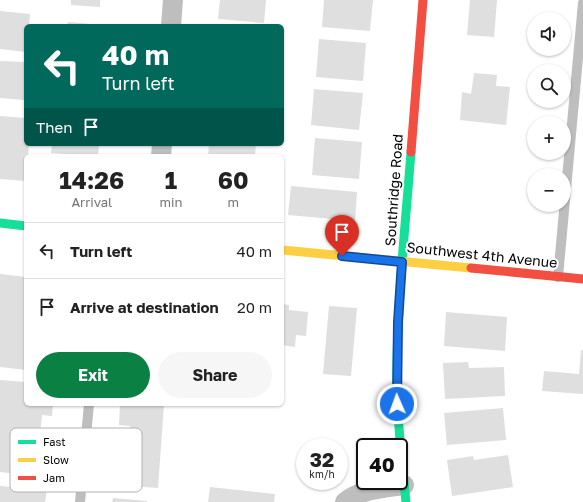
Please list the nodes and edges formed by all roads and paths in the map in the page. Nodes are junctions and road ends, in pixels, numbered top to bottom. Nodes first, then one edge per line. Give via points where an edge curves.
1 (173, 0) edge
2 (423, 0) edge
3 (583, 3) edge
4 (171, 24) edge
5 (0, 223) edge
6 (24, 226) edge
7 (284, 250) edge
8 (402, 262) junction
9 (558, 277) junction
10 (583, 279) edge
11 (89, 406) edge
12 (87, 428) edge
13 (81, 492) edge
14 (405, 493) edge
15 (80, 502) edge
16 (345, 502) edge

1 - 4 street
2 - 8 street, Southridge Road
3 - 9 lane
5 - 6 street
7 - 8 street, Southwest 4th Avenue
8 - 9 street, Southwest 4th Avenue
8 - 14 street, Southridge Road via 396,391
9 - 10 street, Southwest 4th Avenue
11 - 12 lane
13 - 15 lane
14 - 16 street via 372,490 354,495

